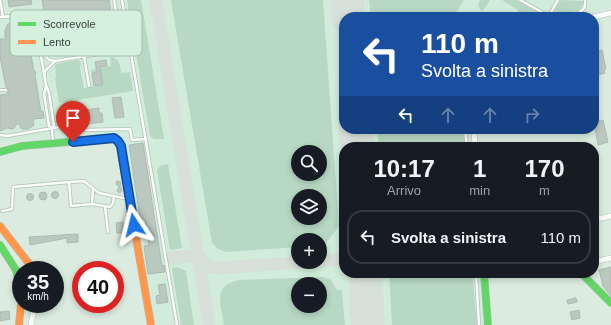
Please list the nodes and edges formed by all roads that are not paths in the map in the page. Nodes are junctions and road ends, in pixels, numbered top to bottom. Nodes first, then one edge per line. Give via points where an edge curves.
1 (0, 0) edge
2 (114, 0) edge
3 (122, 0) edge
4 (520, 0) edge
5 (558, 0) edge
6 (585, 0) edge
7 (116, 10) edge
8 (124, 10) edge
9 (542, 12) edge
10 (551, 12) edge
11 (580, 12) edge
12 (611, 13) edge
13 (599, 16) edge
14 (2, 17) edge
15 (41, 56) edge
16 (45, 56) edge
17 (84, 56) joint
18 (131, 56) edge
19 (54, 61) junction
20 (44, 77) junction
21 (46, 85) junction
22 (89, 86) dead end
23 (0, 90) edge
24 (6, 90) dead end
25 (70, 115) dead end
26 (71, 125) junction
27 (52, 128) junction
28 (0, 135) edge
29 (145, 139) junction
30 (54, 143) junction
31 (0, 152) edge
32 (69, 182) junction
33 (94, 189) junction
34 (114, 196) junction
35 (130, 199) junction
36 (92, 204) junction
37 (105, 207) junction
38 (2, 211) dead end
39 (611, 216) edge
40 (599, 219) edge
41 (0, 226) edge
42 (108, 232) dead end
43 (0, 245) edge
44 (611, 258) edge
45 (27, 261) edge
46 (599, 261) edge
47 (12, 264) edge
48 (476, 278) edge
49 (484, 278) edge
50 (586, 278) edge
51 (610, 301) edge
52 (20, 313) edge
53 (33, 313) edge
54 (18, 325) edge
55 (31, 325) edge
56 (151, 325) edge
57 (177, 325) edge
58 (479, 325) edge
59 (488, 325) edge

1 - 14 lane
2 - 7 lane
3 - 8 lane
4 - 9 lane
5 - 10 lane
6 - 11 lane via 584,8
12 - 13 street
15 - 20 lane
16 - 19 lane
17 - 19 lane
17 - 22 lane
18 - 29 lane
19 - 20 lane via 45,71
20 - 21 lane
21 - 27 lane via 50,93 54,126
21 - 27 lane via 44,94 49,126
23 - 24 lane
25 - 26 lane
26 - 27 lane
26 - 29 lane via 83,130 130,128 132,140
27 - 28 lane
27 - 30 lane
29 - 57 lane
30 - 31 main road via 14,147
30 - 35 main road via 114,138 121,146
32 - 33 lane via 84,181
32 - 36 lane via 71,206
32 - 38 lane via 13,187 12,210
33 - 34 lane via 99,193
33 - 36 lane
34 - 35 lane
34 - 37 lane via 110,207
35 - 56 main road
36 - 37 lane
37 - 42 lane
39 - 40 street
41 - 45 main road
43 - 47 main road
44 - 46 street
48 - 58 lane
49 - 59 main road
50 - 51 main road
52 - 54 main road
53 - 55 street

